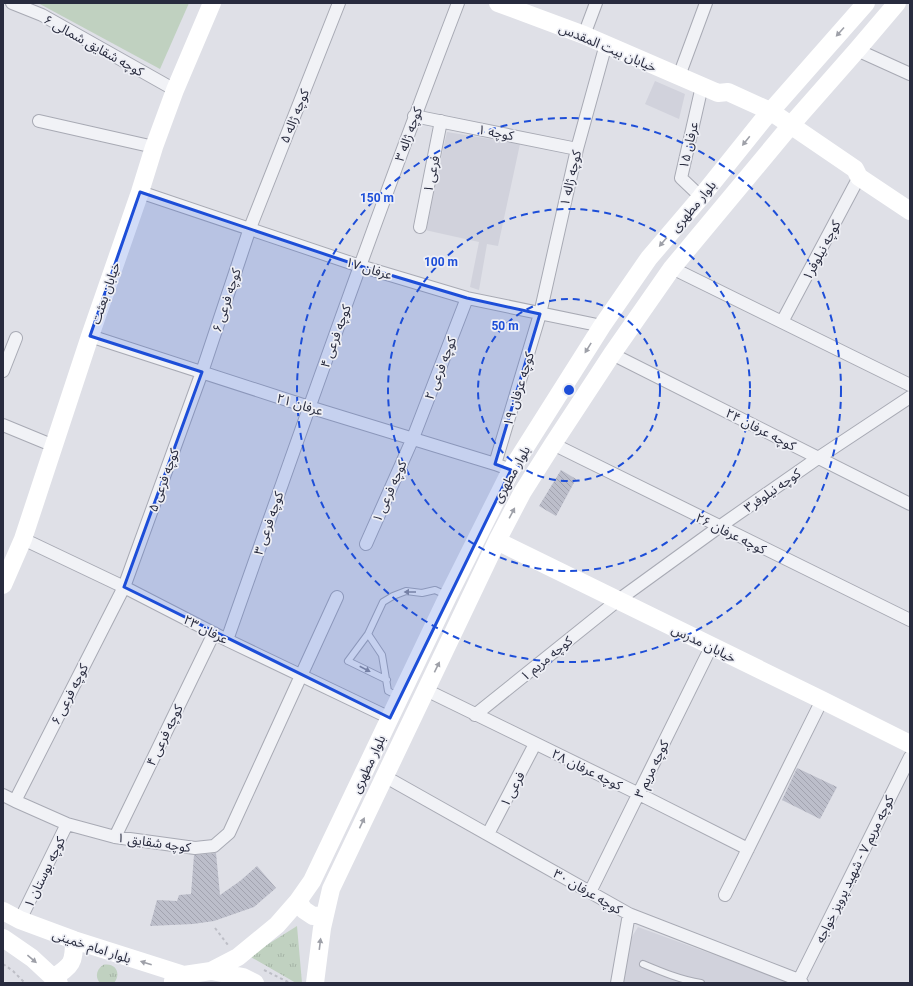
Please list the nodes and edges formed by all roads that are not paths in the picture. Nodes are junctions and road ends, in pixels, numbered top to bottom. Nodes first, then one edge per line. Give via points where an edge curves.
1 (12, 3) edge
2 (212, 3) edge
3 (339, 3) edge
4 (458, 3) edge
5 (498, 3) edge
6 (596, 3) edge
7 (706, 3) edge
8 (866, 3) edge
9 (897, 3) edge
10 (529, 8) edge
11 (584, 35) junction
12 (606, 44) junction
13 (857, 50) junction
14 (910, 74) edge
15 (679, 76) junction
16 (710, 89) junction
17 (175, 90) junction
18 (414, 116) junction
19 (766, 116) junction
20 (39, 121) dead end
21 (441, 121) junction
22 (787, 130) junction
23 (154, 147) junction
24 (577, 149) junction
25 (859, 177) junction
26 (140, 192) junction
27 (701, 197) junction
28 (910, 211) edge
29 (420, 227) dead end
30 (250, 228) junction
31 (360, 266) junction
32 (672, 268) junction
33 (467, 298) junction
34 (540, 314) junction
35 (782, 322) junction
36 (602, 326) junction
37 (90, 336) junction
38 (16, 338) dead end
39 (612, 354) junction
40 (3, 372) edge
41 (202, 372) junction
42 (910, 385) edge
43 (910, 397) edge
44 (309, 407) junction
45 (3, 424) edge
46 (413, 438) junction
47 (553, 444) junction
48 (54, 446) junction
49 (818, 458) junction
50 (503, 467) junction
51 (910, 504) edge
52 (719, 527) junction
53 (23, 539) junction
54 (497, 541) junction
55 (366, 544) dead end
56 (3, 585) edge
57 (124, 587) junction
58 (448, 596) junction
59 (337, 597) dead end
60 (617, 600) junction
61 (910, 620) edge
62 (214, 633) junction
63 (368, 634) junction
64 (227, 640) junction
65 (711, 647) junction
66 (302, 675) junction
67 (387, 680) junction
68 (426, 690) junction
69 (400, 696) junction
70 (822, 700) junction
71 (475, 715) junction
72 (390, 718) junction
73 (535, 744) junction
74 (910, 744) edge
75 (910, 757) edge
76 (384, 776) junction
77 (639, 794) junction
78 (3, 795) edge
79 (15, 801) junction
80 (67, 824) junction
81 (488, 834) junction
82 (115, 837) junction
83 (748, 849) junction
84 (590, 892) junction
85 (724, 895) dead end
86 (298, 901) junction
87 (3, 911) edge
88 (630, 914) junction
89 (325, 915) junction
90 (20, 920) junction
91 (3, 938) edge
92 (74, 940) junction
93 (643, 964) dead end
94 (211, 971) junction
95 (176, 979) edge
96 (56, 980) edge
97 (801, 982) edge
98 (256, 983) edge
99 (315, 983) edge
100 (617, 983) edge
101 (701, 983) edge

1 - 17 street, کوچه شقایق شمالی ۶ via 42,15
2 - 17 main road, خیابان بعثت
3 - 30 street, کوچه ژاله ۵
4 - 18 street, کوچه ژاله ۳
5 - 10 main road, خیابان بیت المقدس
6 - 11 street
7 - 15 street
8 -> 19 main road, بلوار مطهری
9 - 13 main road, بلوار مطهری
10 - 11 main road, خیابان بیت المقدس
11 - 12 main road, خیابان بیت المقدس
12 - 15 main road, خیابان بیت المقدس
12 - 24 street, کوچه ژاله ۱
13 - 14 street
13 - 22 main road, بلوار مطهری
15 - 16 main road, خیابان بیت المقدس
16 - 19 main road, خیابان بیت المقدس via 728,92
16 - 27 street, عرفان ۱۵ via 681,178
17 - 23 main road, خیابان بعثت
18 - 21 street, کوچه ۱
18 - 31 street, کوچه ژاله ۳
19 - 22 main road, خیابان بیت المقدس
19 -> 27 main road, بلوار مطهری
20 - 23 street
21 - 24 street, کوچه ۱
21 - 29 street, فرعی ۱
22 - 25 main road, خیابان بیت المقدس via 849,177
22 - 32 main road, بلوار مطهری
23 - 26 main road, خیابان بعثت
24 - 34 street, کوچه ژاله ۱
25 - 28 main road, خیابان بیت المقدس
25 - 35 street, کوچه نیلوفر۱
26 - 30 street, عرفان ۱۷
26 - 37 main road, خیابان بعثت
27 -> 36 main road, بلوار مطهری via 649,258
30 - 31 street, عرفان ۱۷
30 - 41 street, کوچه فرعی ۶
31 - 33 street, عرفان ۱۷
31 - 44 street, کوچه فرعی ۴
32 - 35 street
32 - 39 main road, بلوار مطهری
33 - 34 street, عرفان ۱۷
33 - 46 street, کوچه فرعی ۲
34 - 36 street, عرفان ۱۷
34 - 50 street, کوچه عرفان ۱۹
35 - 42 street
36 -> 50 main road, بلوار مطهری
37 - 41 street, عرفان ۲۱
37 - 48 main road, خیابان بعثت
38 - 40 street
39 - 47 main road, بلوار مطهری
39 - 49 street, کوچه عرفان ۲۴
41 - 44 street, عرفان ۲۱
41 - 57 street, کوچه فرعی ۵
43 - 49 street, کوچه نیلوفر۳
44 - 46 street, عرفان ۲۱
44 - 64 street, کوچه فرعی ۳
45 - 48 street
46 - 50 street, عرفان ۲۱
46 - 55 street, کوچه فرعی ۱
47 - 52 street, کوچه عرفان ۲۶
54 -> 47 main road, بلوار مطهری via 522,493
48 - 53 main road, خیابان بعثت
49 - 51 street, کوچه عرفان ۲۴
49 - 52 street, کوچه نیلوفر۳
50 - 58 main road, بلوار مطهری
52 - 60 street, کوچه نیلوفر۳
52 - 61 street, کوچه عرفان ۲۶
53 - 56 main road, خیابان بعثت
53 - 57 street, عرفان ۲۳
54 - 60 main road, خیابان مدرس
68 -> 54 main road, بلوار مطهری
57 - 62 street, عرفان ۲۳
57 - 79 street, کوچه فرعی ۶
58 -> 63 lane via 435,590 422,593 406,591 393,596 383,602
58 - 69 main road, بلوار مطهری
59 - 66 street
60 - 65 main road, خیابان مدرس
60 - 71 street, کوچه مریم ۱
62 - 64 street, عرفان ۲۳
62 - 82 street, کوچه فرعی ۴
63 - 67 lane via 382,654
63 -> 67 lane via 348,661
64 - 66 street, عرفان ۲۳
65 - 70 main road, خیابان مدرس
65 - 77 street, کوچه مریم ۳
66 - 72 street, عرفان ۲۳
66 - 82 street, کوچه شقایق ۱ via 229,833 214,846 195,848
67 - 69 lane via 388,691
68 - 71 street, کوچه عرفان ۲۸
68 - 76 main road, بلوار مطهری
69 - 72 main road, بلوار مطهری
70 - 74 main road, خیابان مدرس
70 - 83 street
71 - 73 street, کوچه عرفان ۲۸
72 - 86 main road, بلوار مطهری via 312,881
73 - 77 street, کوچه عرفان ۲۸
73 - 81 street, فرعی ۱
75 - 97 street, کوچه مریم ۷ - شهید پرویز خواجه
76 - 81 street, کوچه عرفان ۳۰
89 -> 76 main road, بلوار مطهری via 331,889
77 - 83 street, کوچه عرفان ۲۸
77 - 84 street, کوچه مریم ۳
78 - 79 street, کوچه شقایق ۱
79 - 80 street, کوچه شقایق ۱
80 - 82 street, کوچه شقایق ۱
80 - 90 street, کوچه بوستان ۱
81 - 84 street, کوچه عرفان ۳۰
83 - 85 street
84 - 88 street, کوچه عرفان ۳۰
86 - 89 main road via 304,910 314,916
86 - 94 main road, بلوار مطهری via 277,925 238,957
87 - 90 main road, بلوار امام خمینی
88 - 97 street, کوچه عرفان ۳۰
88 - 100 street
99 -> 89 main road, بلوار مطهری
90 - 92 main road, بلوار امام خمینی
91 -> 96 main road via 32,958
95 -> 92 main road, بلوار امام خمینی
92 - 96 main road via 74,956 68,968
93 - 101 lane via 666,974
94 - 95 main road
94 - 98 main road via 243,977

